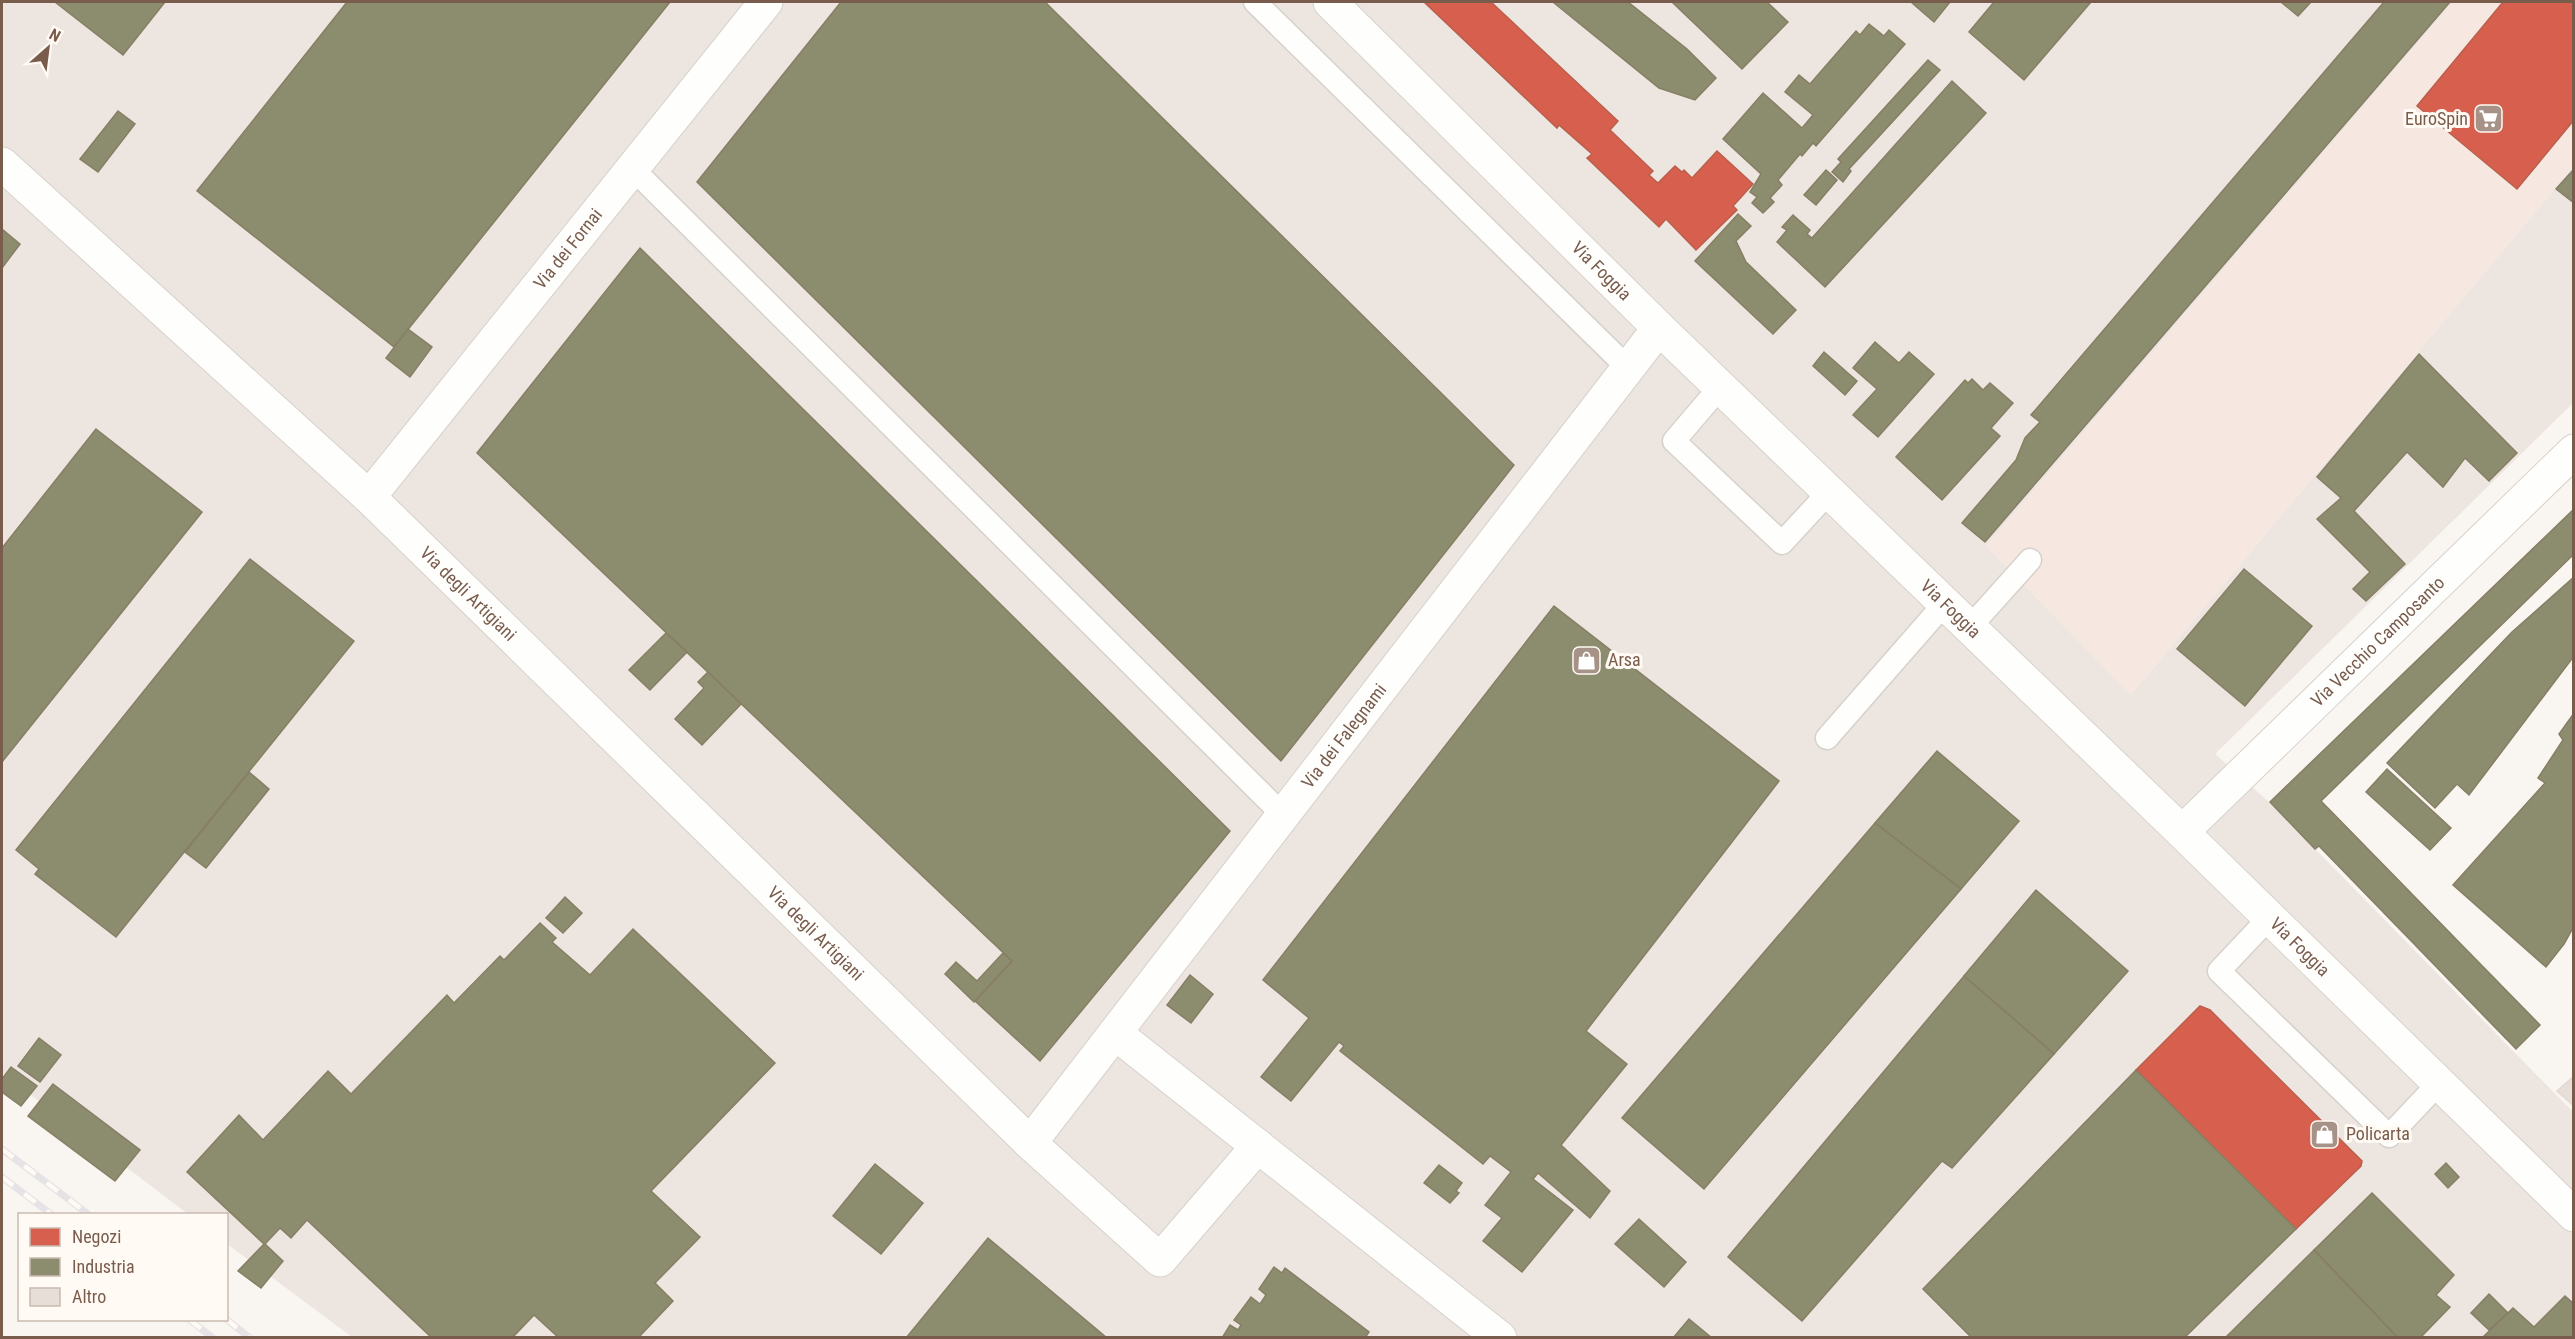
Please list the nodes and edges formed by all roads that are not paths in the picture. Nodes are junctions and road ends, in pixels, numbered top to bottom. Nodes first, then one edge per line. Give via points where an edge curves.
1 (766, 2) edge
2 (1255, 2) edge
3 (1330, 2) edge
4 (2, 164) edge
5 (632, 168) junction
6 (1659, 328) junction
7 (1628, 368) junction
8 (1720, 387) junction
9 (2574, 451) edge
10 (1829, 492) junction
11 (369, 497) junction
12 (2030, 560) dead end
13 (1945, 603) junction
14 (1970, 627) junction
15 (1827, 738) dead end
16 (1283, 815) junction
17 (2182, 832) junction
18 (2270, 917) junction
19 (1115, 1033) junction
20 (2439, 1083) junction
21 (1030, 1143) junction
22 (1258, 1146) junction
23 (2574, 1215) edge
24 (1500, 1338) edge

1 - 5 street, Via dei Fornai
2 - 7 lane
3 - 6 street, Via Foggia
4 - 11 street, Via degli Artigiani
5 - 11 street, Via dei Fornai
5 - 16 lane
6 - 7 street, Via dei Falegnami
6 - 8 street, Via Foggia
7 - 16 street, Via dei Falegnami
8 - 10 street, Via Foggia
8 - 10 lane via 1674,441 1782,543
9 - 17 street, Via Vecchio Camposanto
10 - 13 street, Via Foggia
11 - 21 street, Via degli Artigiani
12 - 14 lane
13 - 14 street, Via Foggia
13 - 15 lane
14 - 17 street, Via Foggia
16 - 19 street, Via dei Falegnami
17 - 18 street, Via Foggia
18 - 20 street, Via Foggia
18 - 20 lane via 2219,971 2389,1136
19 - 21 street, Via dei Falegnami
19 - 22 street
20 - 23 street, Via Foggia
21 - 22 street, Via degli Artigiani via 1160,1260
22 - 24 street

